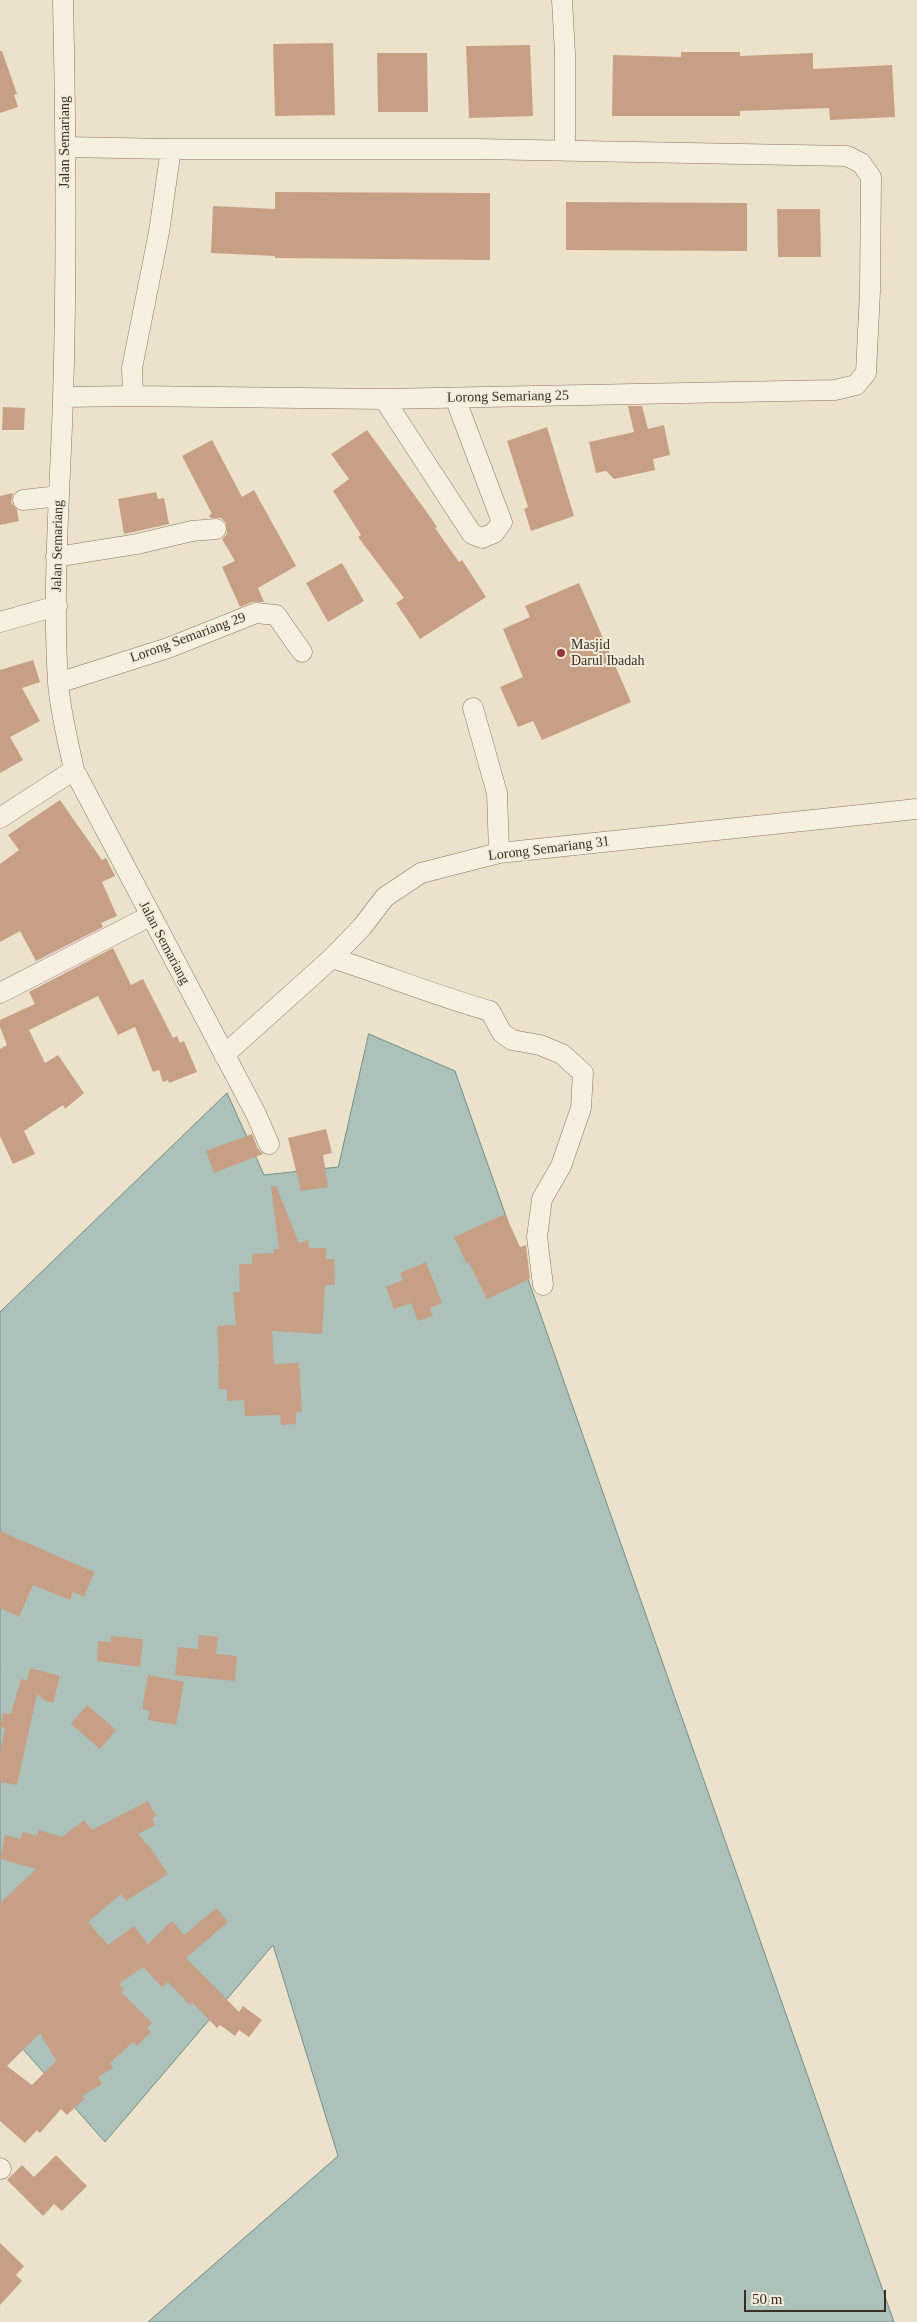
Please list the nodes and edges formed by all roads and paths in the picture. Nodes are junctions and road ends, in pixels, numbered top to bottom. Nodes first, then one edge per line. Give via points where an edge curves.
1 (63, 0) edge
2 (562, 0) edge
3 (66, 147) junction
4 (171, 149) junction
5 (565, 151) junction
6 (133, 396) junction
7 (63, 397) junction
8 (455, 398) junction
9 (384, 399) junction
10 (59, 496) junction
11 (23, 500) dead end
12 (216, 529) dead end
13 (56, 557) junction
14 (57, 606) junction
15 (0, 622) edge
16 (302, 652) dead end
17 (58, 683) junction
18 (473, 708) dead end
19 (74, 770) junction
20 (917, 808) edge
21 (0, 818) edge
22 (499, 853) junction
23 (150, 916) junction
24 (332, 958) junction
25 (0, 992) edge
26 (224, 1054) junction
27 (269, 1144) dead end
28 (543, 1285) dead end

1 - 3 street, Jalan Semariang
2 - 5 street
3 - 4 street, Lorong Semariang 25
3 - 7 street, Jalan Semariang
4 - 5 street, Lorong Semariang 25
4 - 6 street via 159,232 132,368
5 - 8 street, Lorong Semariang 25 via 847,156 861,163 871,177 866,373 856,385 834,390
6 - 7 street, Lorong Semariang 25
6 - 9 street, Lorong Semariang 25
7 - 10 street, Jalan Semariang
8 - 9 street, Lorong Semariang 25
8 - 9 street via 502,522 494,534 482,538 472,534
10 - 11 street
10 - 13 street, Jalan Semariang
12 - 13 street
13 - 14 street, Jalan Semariang
14 - 15 street
14 - 17 street, Jalan Semariang
16 - 17 street, Lorong Semariang 29 via 276,615 256,612 168,648
17 - 19 street, Jalan Semariang
18 - 22 street via 497,793
19 - 21 street
19 - 23 street, Jalan Semariang
20 - 22 street, Lorong Semariang 31
22 - 24 street, Lorong Semariang 31 via 422,873 385,897
23 - 25 street
23 - 26 street, Jalan Semariang
24 - 26 street, Lorong Semariang 31
24 - 28 street via 490,1011 502,1033 512,1040 540,1045 562,1054 583,1073 581,1108 561,1166 542,1199 537,1238
26 - 27 street, Jalan Semariang

